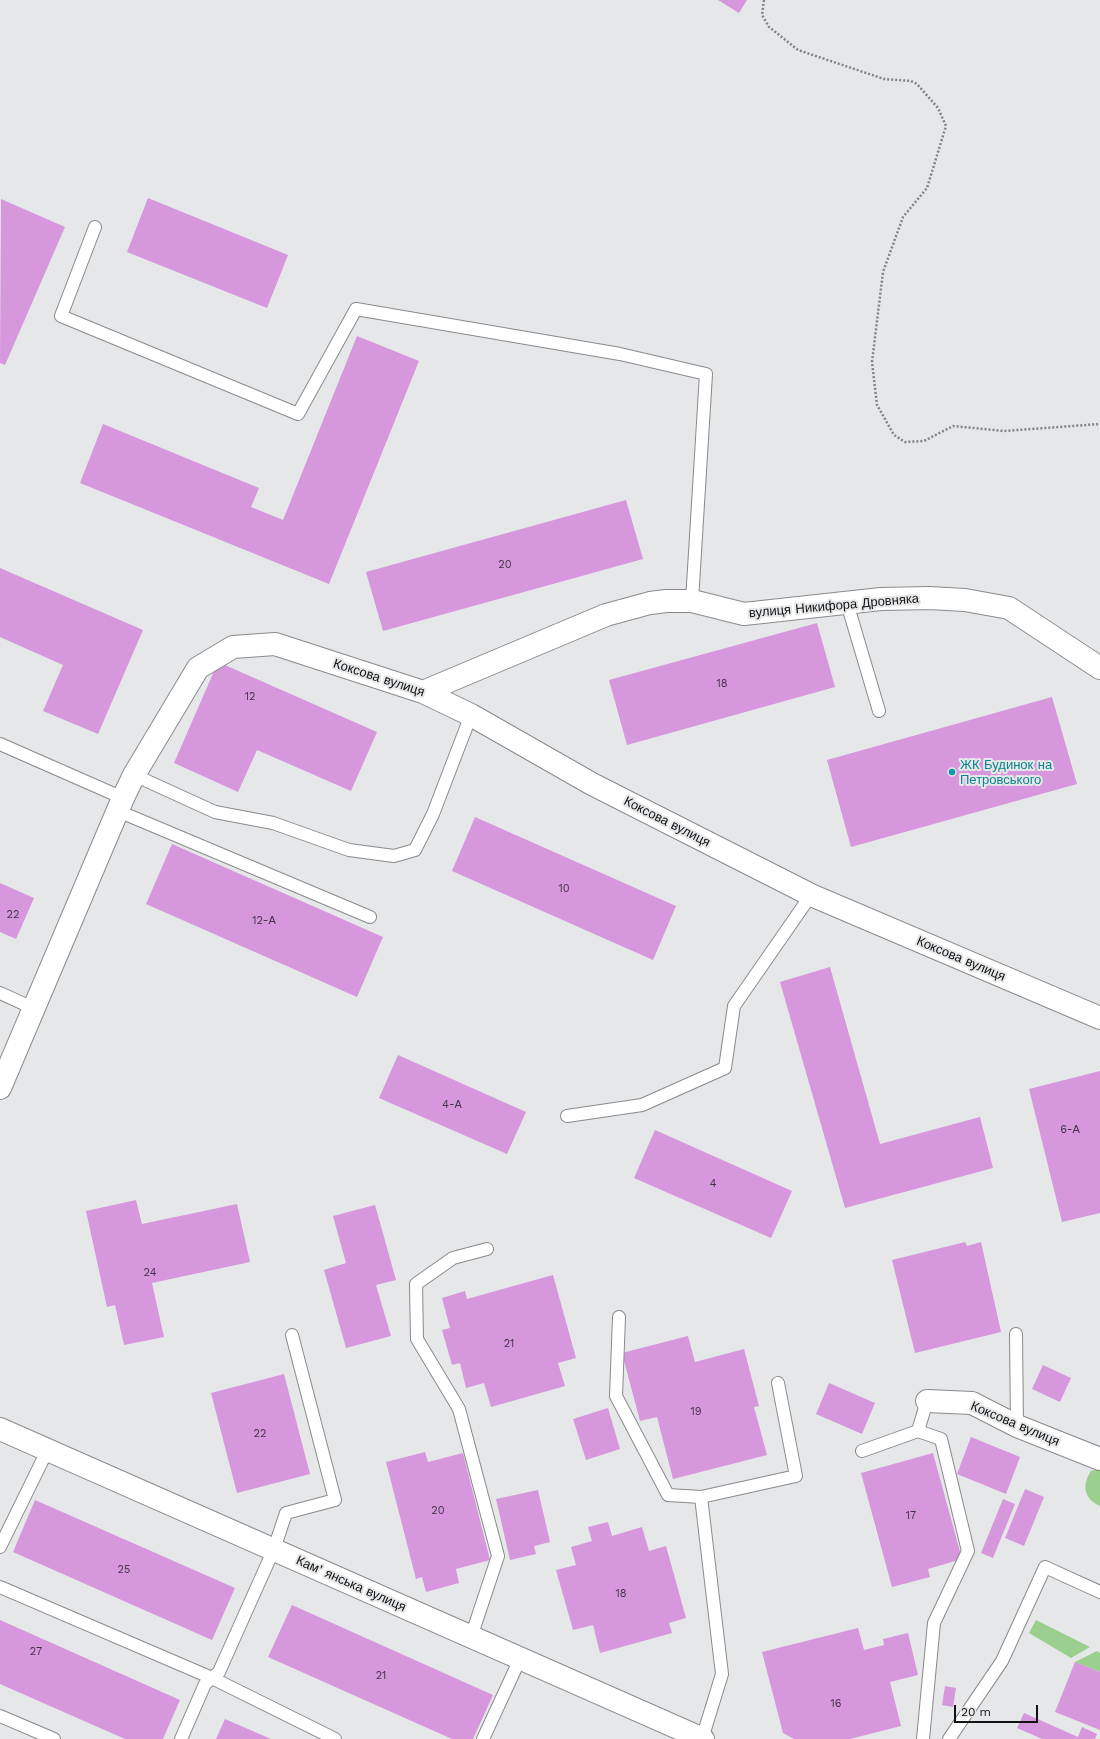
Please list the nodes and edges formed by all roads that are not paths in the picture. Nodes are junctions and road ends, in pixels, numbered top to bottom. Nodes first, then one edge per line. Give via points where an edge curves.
1 (95, 227) dead end
2 (692, 601) junction
3 (847, 603) junction
4 (1100, 668) edge
5 (424, 692) junction
6 (879, 711) dead end
7 (471, 715) junction
8 (0, 744) edge
9 (134, 775) junction
10 (121, 804) junction
11 (811, 895) junction
12 (370, 917) dead end
13 (0, 993) edge
14 (33, 1008) junction
15 (1100, 1018) edge
16 (0, 1088) edge
17 (567, 1116) dead end
18 (487, 1249) dead end
19 (618, 1317) dead end
20 (1016, 1334) dead end
21 (292, 1335) dead end
22 (778, 1383) dead end
23 (927, 1402) joint
24 (1017, 1426) junction
25 (0, 1429) edge
26 (918, 1431) junction
27 (48, 1449) junction
28 (862, 1451) dead end
29 (1100, 1459) edge
30 (702, 1497) junction
31 (0, 1547) edge
32 (274, 1549) junction
33 (0, 1587) edge
34 (1100, 1592) edge
35 (471, 1637) junction
36 (520, 1659) junction
37 (212, 1678) junction
38 (0, 1716) edge
39 (54, 1739) edge
40 (181, 1739) edge
41 (334, 1739) edge
42 (483, 1739) edge
43 (702, 1739) edge
44 (922, 1739) edge
45 (950, 1739) edge

1 - 2 lane via 61,316 298,414 356,310 620,354 706,374
2 - 3 street, вулиця Никифора Дровняка via 744,614
2 - 5 street, вулиця Никифора Дровняка via 650,603 606,615
3 - 4 street, вулиця Никифора Дровняка via 929,598 992,603 1009,608
3 - 6 lane
5 - 7 street, Коксова вулиця
5 - 9 street, Коксова вулиця via 275,644 233,647 198,668
7 - 9 lane via 433,814 415,850 394,856 349,850 273,823 215,812
7 - 11 street, Коксова вулиця via 592,784
8 - 10 lane
9 - 10 street
10 - 12 lane
10 - 14 street
11 - 15 street, Коксова вулиця
11 - 17 lane via 734,1006 725,1068 642,1105
13 - 14 lane
14 - 16 street
18 - 35 lane via 453,1258 416,1284 417,1339 459,1409 498,1556
19 - 30 lane via 616,1396 668,1495
20 - 24 lane
21 - 32 lane via 335,1500 286,1513
22 - 30 lane via 796,1476
23 - 24 street, Коксова вулиця via 972,1403
23 - 26 lane
24 - 29 street, Коксова вулиця
25 - 27 street, Камʼянська вулиця
26 - 28 lane
26 - 44 lane via 941,1439 968,1551 934,1623
27 - 31 lane
27 - 32 street, Камʼянська вулиця
30 - 43 lane via 722,1674
32 - 35 street, Камʼянська вулиця
32 - 37 lane via 219,1672
33 - 37 lane
34 - 45 lane via 1045,1567 1002,1661
35 - 36 street, Камʼянська вулиця
36 - 42 lane
36 - 43 street, Камʼянська вулиця
37 - 40 lane via 205,1684
37 - 41 lane
38 - 39 lane

